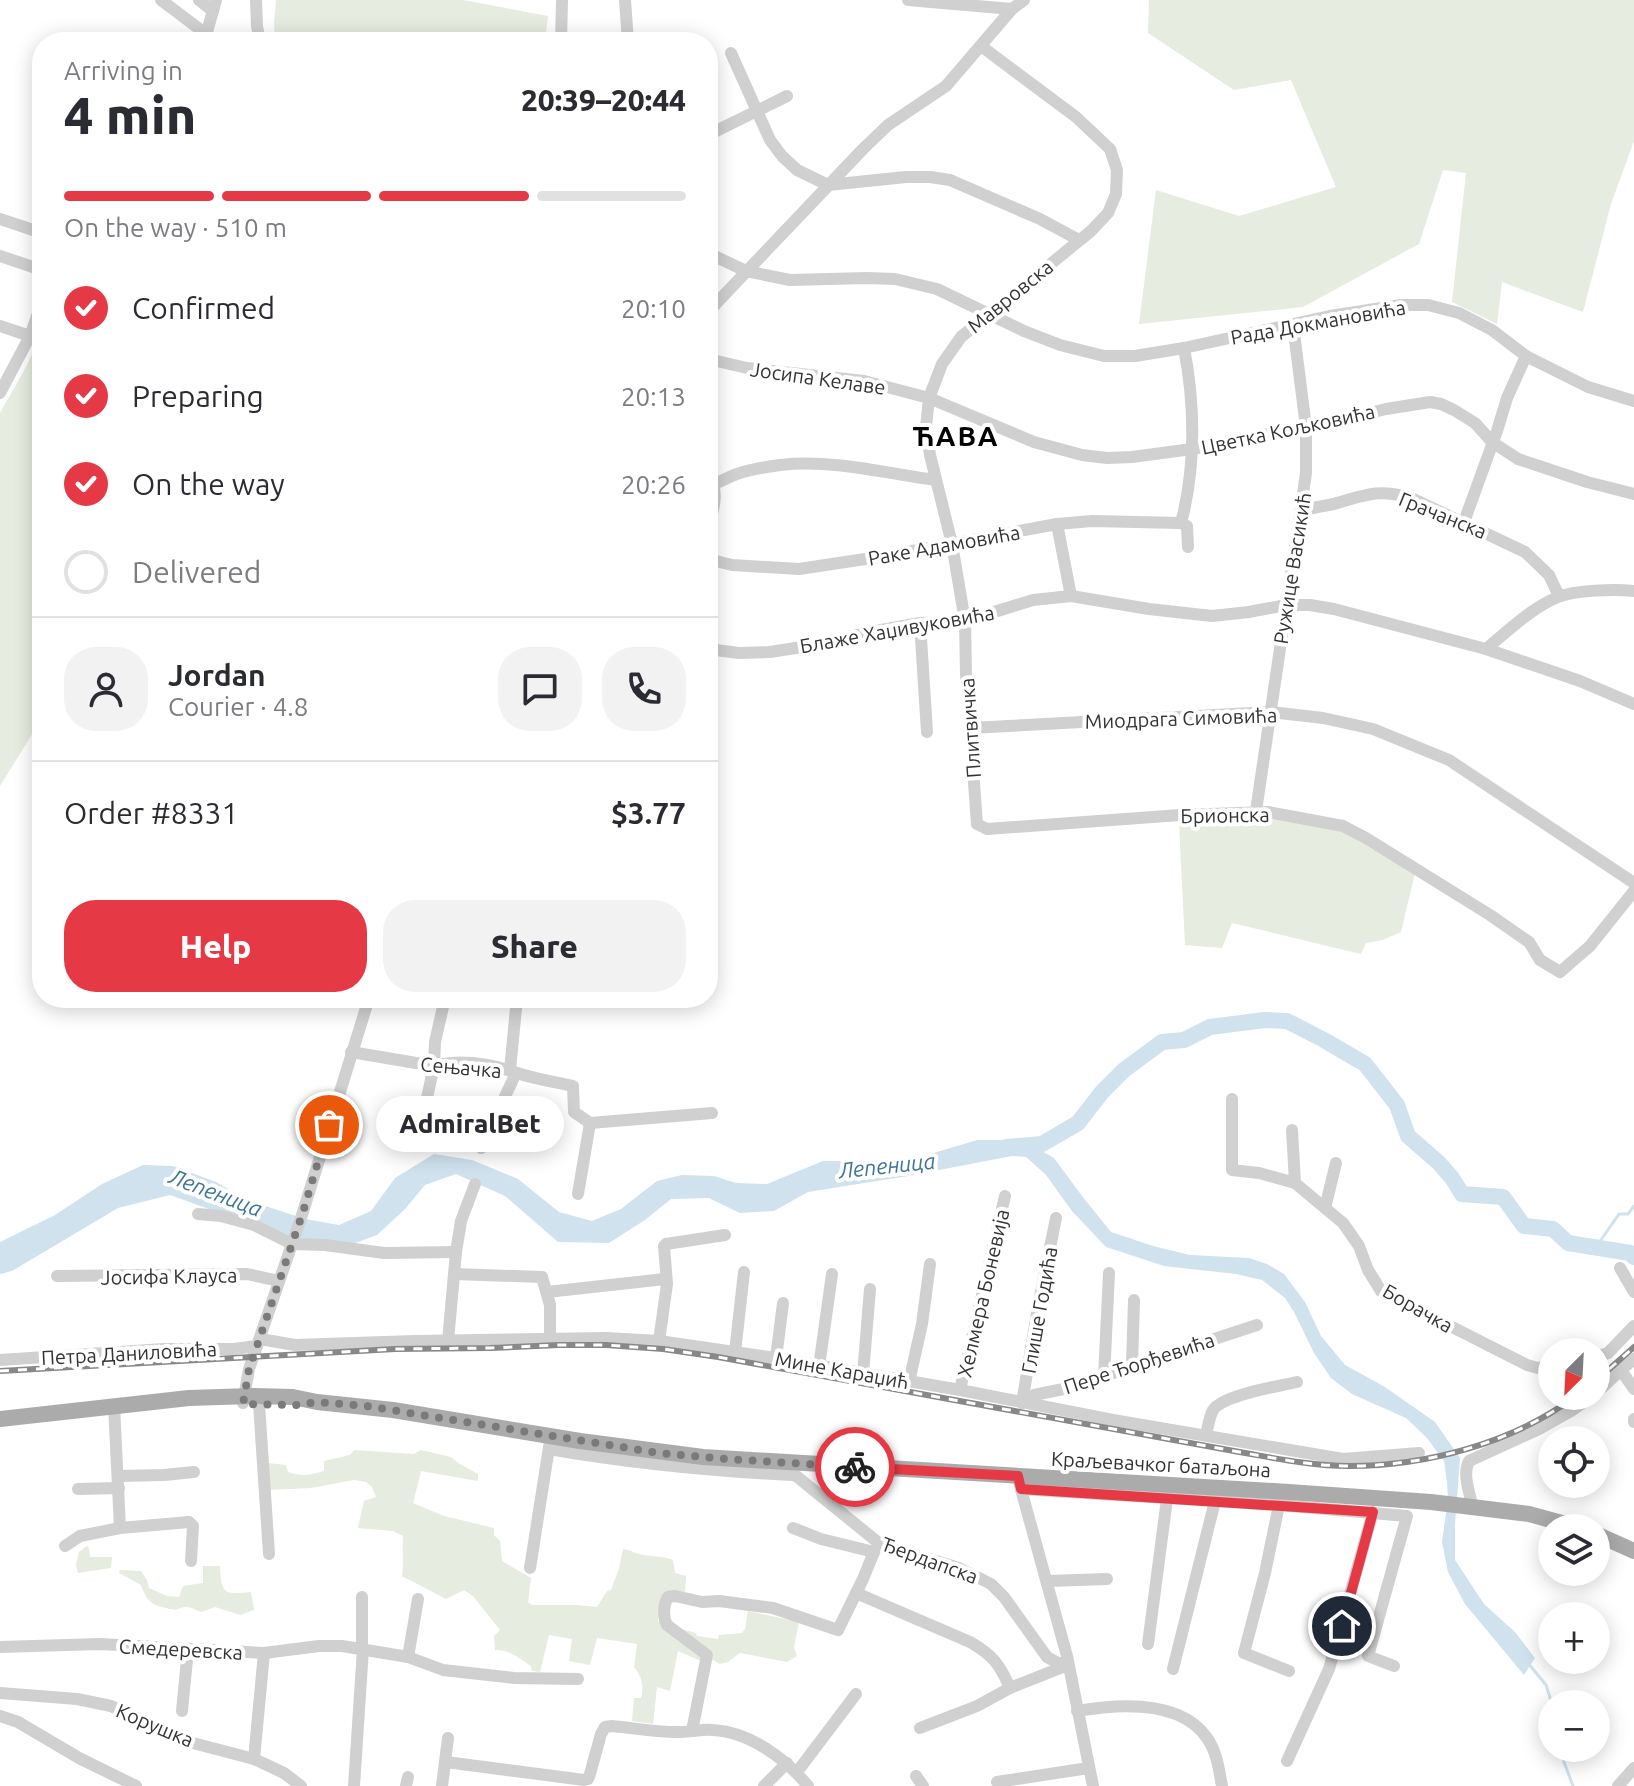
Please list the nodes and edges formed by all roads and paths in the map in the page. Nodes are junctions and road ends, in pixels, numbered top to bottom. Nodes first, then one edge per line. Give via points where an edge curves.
1 (161, 0) edge
2 (199, 0) edge
3 (256, 0) edge
4 (562, 0) edge
5 (625, 0) edge
6 (908, 0) edge
7 (1024, 0) edge
8 (214, 6) edge
9 (1012, 9) junction
10 (199, 32) edge
11 (208, 32) edge
12 (257, 32) edge
13 (561, 32) edge
14 (627, 32) edge
15 (981, 46) junction
16 (731, 53) dead end
17 (787, 96) dead end
18 (757, 111) junction
19 (718, 130) edge
20 (828, 185) junction
21 (0, 219) edge
22 (32, 230) edge
23 (1079, 240) junction
24 (0, 256) edge
25 (718, 258) edge
26 (32, 267) edge
27 (746, 271) junction
28 (718, 301) edge
29 (988, 314) junction
30 (1293, 325) junction
31 (0, 326) edge
32 (32, 330) edge
33 (30, 336) junction
34 (1184, 348) junction
35 (1526, 356) junction
36 (718, 361) edge
37 (0, 393) edge
38 (929, 398) junction
39 (1634, 401) edge
40 (1306, 427) junction
41 (1492, 442) junction
42 (1192, 449) junction
43 (936, 480) junction
44 (718, 482) edge
45 (1634, 494) edge
46 (1302, 510) junction
47 (1464, 522) junction
48 (1181, 523) junction
49 (1057, 524) junction
50 (952, 544) junction
51 (1188, 547) dead end
52 (718, 562) edge
53 (1634, 591) edge
54 (1071, 596) junction
55 (1559, 596) junction
56 (1286, 605) junction
57 (965, 621) junction
58 (920, 623) junction
59 (1486, 649) junction
60 (718, 650) edge
61 (1634, 704) edge
62 (1271, 712) junction
63 (971, 728) junction
64 (927, 732) dead end
65 (1256, 811) junction
66 (987, 829) joint
67 (1634, 883) edge
68 (1634, 891) edge
69 (366, 1008) edge
70 (443, 1008) edge
71 (516, 1008) edge
72 (351, 1052) junction
73 (434, 1066) junction
74 (513, 1072) junction
75 (1232, 1099) dead end
76 (712, 1113) dead end
77 (590, 1123) junction
78 (1292, 1130) dead end
79 (417, 1143) dead end
80 (481, 1148) dead end
81 (1336, 1163) dead end
82 (1295, 1183) junction
83 (475, 1184) dead end
84 (578, 1194) dead end
85 (1005, 1196) dead end
86 (1325, 1208) junction
87 (198, 1214) dead end
88 (1056, 1218) dead end
89 (725, 1235) dead end
90 (293, 1240) junction
91 (456, 1252) junction
92 (930, 1264) dead end
93 (1620, 1268) dead end
94 (744, 1272) dead end
95 (1109, 1273) dead end
96 (455, 1274) junction
97 (832, 1274) dead end
98 (57, 1276) dead end
99 (665, 1279) junction
100 (279, 1281) junction
101 (870, 1289) dead end
102 (547, 1292) junction
103 (1634, 1292) edge
104 (1134, 1300) dead end
105 (783, 1303) dead end
106 (1257, 1325) dead end
107 (1634, 1326) edge
108 (550, 1339) junction
109 (448, 1341) junction
110 (659, 1341) junction
111 (258, 1343) junction
112 (1610, 1351) edge
113 (735, 1352) junction
114 (776, 1358) junction
115 (1634, 1359) edge
116 (0, 1360) edge
117 (1132, 1366) junction
118 (819, 1367) junction
119 (1538, 1368) edge
120 (1621, 1370) junction
121 (863, 1374) junction
122 (1104, 1378) junction
123 (1610, 1380) edge
124 (909, 1382) junction
125 (1297, 1382) dead end
126 (1634, 1389) edge
127 (960, 1390) junction
128 (248, 1401) junction
129 (1022, 1403) junction
130 (114, 1405) junction
131 (1572, 1410) edge
132 (0, 1419) edge
133 (1206, 1435) junction
134 (550, 1443) junction
135 (1419, 1453) dead end
136 (779, 1462) junction
137 (194, 1472) dead end
138 (793, 1475) junction
139 (119, 1482) junction
140 (1019, 1482) junction
141 (78, 1489) dead end
142 (1167, 1499) junction
143 (1215, 1501) junction
144 (1279, 1505) junction
145 (1471, 1506) junction
146 (1373, 1512) junction
147 (1538, 1516) edge
148 (120, 1528) junction
149 (793, 1528) dead end
150 (1610, 1540) edge
151 (65, 1546) dead end
152 (877, 1548) junction
153 (1634, 1551) edge
154 (269, 1554) dead end
155 (191, 1561) dead end
156 (530, 1568) dead end
157 (1107, 1579) dead end
158 (1048, 1581) junction
159 (856, 1593) junction
160 (362, 1597) dead end
161 (418, 1599) dead end
162 (1148, 1644) dead end
163 (0, 1647) edge
164 (363, 1648) junction
165 (188, 1649) junction
166 (264, 1653) junction
167 (408, 1657) junction
168 (1068, 1665) junction
169 (1394, 1666) dead end
170 (1173, 1669) dead end
171 (1289, 1671) dead end
172 (578, 1679) dead end
173 (1010, 1688) junction
174 (0, 1693) edge
175 (856, 1694) dead end
176 (182, 1711) dead end
177 (1077, 1711) junction
178 (0, 1716) edge
179 (920, 1728) dead end
180 (692, 1731) junction
181 (448, 1738) dead end
182 (254, 1759) junction
183 (1287, 1761) dead end
184 (446, 1762) junction
185 (792, 1767) junction
186 (1089, 1768) junction
187 (1634, 1768) edge
188 (997, 1782) dead end
189 (136, 1786) edge
190 (301, 1786) edge
191 (354, 1786) edge
192 (442, 1786) edge
193 (764, 1786) edge
194 (808, 1786) edge
195 (1093, 1786) edge
196 (1222, 1786) edge
197 (1618, 1786) edge

1 - 10 street
2 - 8 street
3 - 12 street
4 - 13 street
5 - 14 street
6 - 9 street
7 - 9 street
8 - 11 street
9 - 15 street
15 - 20 street via 946,86 888,125
15 - 23 street, Мавровска via 1110,149 1117,170 1116,194 1108,213
16 - 18 street
17 - 18 street
18 - 19 street
18 - 20 street via 782,156
20 - 23 street via 906,177 950,180
20 - 27 street
21 - 22 street
23 - 29 street, Мавровска
24 - 26 street
25 - 27 street, Рада Докмановића
27 - 28 street
27 - 29 street, Рада Докмановића via 790,280 895,279 937,289
29 - 34 street, Рада Докмановића via 1060,345 1104,356
29 - 38 street, Мавровска via 952,348
30 - 34 street, Рада Докмановића
30 - 35 street, Рада Докмановића via 1428,305 1492,330
30 - 40 street, Ружице Васикић
31 - 33 street
32 - 33 street
33 - 37 street
34 - 42 street
35 - 39 street, Рада Докмановића via 1588,387
35 - 41 street
36 - 38 street, Јосипа Келаве via 864,381
38 - 42 street, Цветка Кољковића via 1034,442 1082,455 1132,457
38 - 43 street, Мавровска via 926,427
40 - 41 street, Цветка Кољковића via 1430,402 1475,423
40 - 42 street, Цветка Кољковића
40 - 46 street, Ружице Васикић
41 - 45 street, Цветка Кољковића via 1518,459
41 - 47 street
42 - 48 street
43 - 44 street via 812,463 778,465
43 - 50 street, Мавровска
46 - 47 street, Грачанска via 1390,493
46 - 56 street, Ружице Васикић
47 - 55 street, Грачанска via 1525,552 1549,575
48 - 49 street, Раке Адамовића
48 - 51 street via 1187,526
49 - 50 street, Раке Адамовића
49 - 54 street
50 - 52 street, Раке Адамовића via 799,569
50 - 57 street, Мавровска
53 - 55 street
54 - 56 street, Блаже Хаџивуковића via 1212,616
54 - 57 street, Блаже Хаџивуковића via 1033,600
55 - 59 street
56 - 59 street, Блаже Хаџивуковића via 1334,609
56 - 62 street, Ружице Васикић
57 - 58 street, Блаже Хаџивуковића
57 - 63 street, Плитвичка
58 - 60 street, Блаже Хаџивуковића via 770,652
58 - 64 street
59 - 61 street, Блаже Хаџивуковића
62 - 63 street, Миодрага Симовића
62 - 65 street, Ружице Васикић
62 - 67 street, Миодрага Симовића via 1373,729 1449,760
63 - 66 street, Плитвичка via 977,824
65 - 66 street, Брионска
65 - 68 street, Брионска via 1343,826 1366,838 1490,915 1560,972 1590,946
69 - 72 street
70 - 73 street
71 - 74 street
72 - 73 street, Сењачка
72 - 90 street
73 - 74 street, Сењачка via 470,1063
73 - 79 street
74 - 77 street, Сењачка via 573,1086 574,1112
74 - 80 street
75 - 82 street, Борачка via 1232,1170
76 - 77 street
77 - 84 street
78 - 82 street
81 - 86 street
82 - 86 street, Борачка
83 - 91 street
85 - 127 street, Хелмера Боневија
86 - 119 street, Борачка via 1359,1246 1381,1291
87 - 90 street via 254,1225
88 - 129 street, Глише Годића
89 - 99 street via 666,1244
90 - 91 street via 384,1253
90 - 100 street
91 - 96 street
92 - 124 street
93 - 103 street
94 - 113 street
95 - 122 street
96 - 102 street via 542,1277
96 - 109 street
97 - 118 street
98 - 100 street, Јосифа Клауса via 247,1274
99 - 102 street
99 - 110 street
100 - 111 street
101 - 121 street
102 - 108 street
104 - 117 street
105 - 114 street
106 - 117 street, Пере Ђорђевића
107 - 112 street
108 - 109 street, Мине Караџић
108 - 110 street, Мине Караџић
109 - 111 street, Мине Караџић
110 - 113 street, Мине Караџић
111 - 116 street, Петра Даниловића via 234,1349
111 - 128 street
113 - 114 street, Мине Караџић
114 - 118 street, Мине Караџић
115 - 120 street
117 - 122 street, Пере Ђорђевића
118 - 121 street, Мине Караџић
120 - 123 street
120 - 126 street
121 - 124 street, Мине Караџић
122 - 129 street, Пере Ђорђевића via 1034,1395
124 - 127 street, Мине Караџић
125 - 133 street via 1222,1402 1213,1410
127 - 129 street, Мине Караџић
128 - 130 main road, Краљевачког батаљона via 189,1398
128 - 134 main road, Краљевачког батаљона via 293,1397 393,1410
128 - 154 street
129 - 133 street, Мине Караџић
130 - 132 main road, Краљевачког батаљона
130 - 139 street
131 - 145 street via 1472,1459 1466,1467
133 - 135 street, Мине Караџић via 1343,1459
134 - 136 main road, Краљевачког батаљона
134 - 138 street via 617,1461
134 - 156 street
136 - 138 street, Ђердапска
136 - 140 main road, Краљевачког батаљона
137 - 139 street
138 - 152 street, Ђердапска
139 - 141 street
139 - 148 street
140 - 142 street
140 - 145 main road, Краљевачког батаљона
140 - 158 street
142 - 143 street
142 - 162 street
143 - 144 street
143 - 170 street
144 - 146 street
144 - 171 street via 1244,1653
145 - 147 main road
146 - 169 street via 1407,1516 1368,1656
146 - 183 street via 1329,1669
148 - 151 street via 80,1536
148 - 155 street via 189,1522
149 - 152 street via 821,1539
150 - 153 main road
152 - 159 street
152 - 168 street, Ђердапска via 984,1579 1004,1597 1047,1657
157 - 158 street
158 - 168 street
159 - 173 street via 987,1651
159 - 180 street via 838,1630 773,1608 668,1597 667,1625 707,1655
160 - 164 street
161 - 167 street
163 - 165 street, Смедеревска via 100,1644
164 - 166 street, Смедеревска via 319,1646
164 - 167 street, Смедеревска
164 - 191 street
165 - 166 street, Смедеревска
165 - 176 street
166 - 182 street
167 - 172 street, Смедеревска via 443,1670
168 - 173 street
168 - 177 street
173 - 179 street
174 - 182 street, Корушка via 111,1706 189,1742
175 - 185 street
177 - 186 street
177 - 196 street via 1137,1707 1192,1723 1209,1741
178 - 189 street
180 - 184 street via 605,1727 584,1780
180 - 185 street via 735,1735
181 - 184 street
182 - 190 street, Корушка
184 - 192 street
185 - 193 street
185 - 194 street
186 - 188 street
186 - 195 street
187 - 197 street

